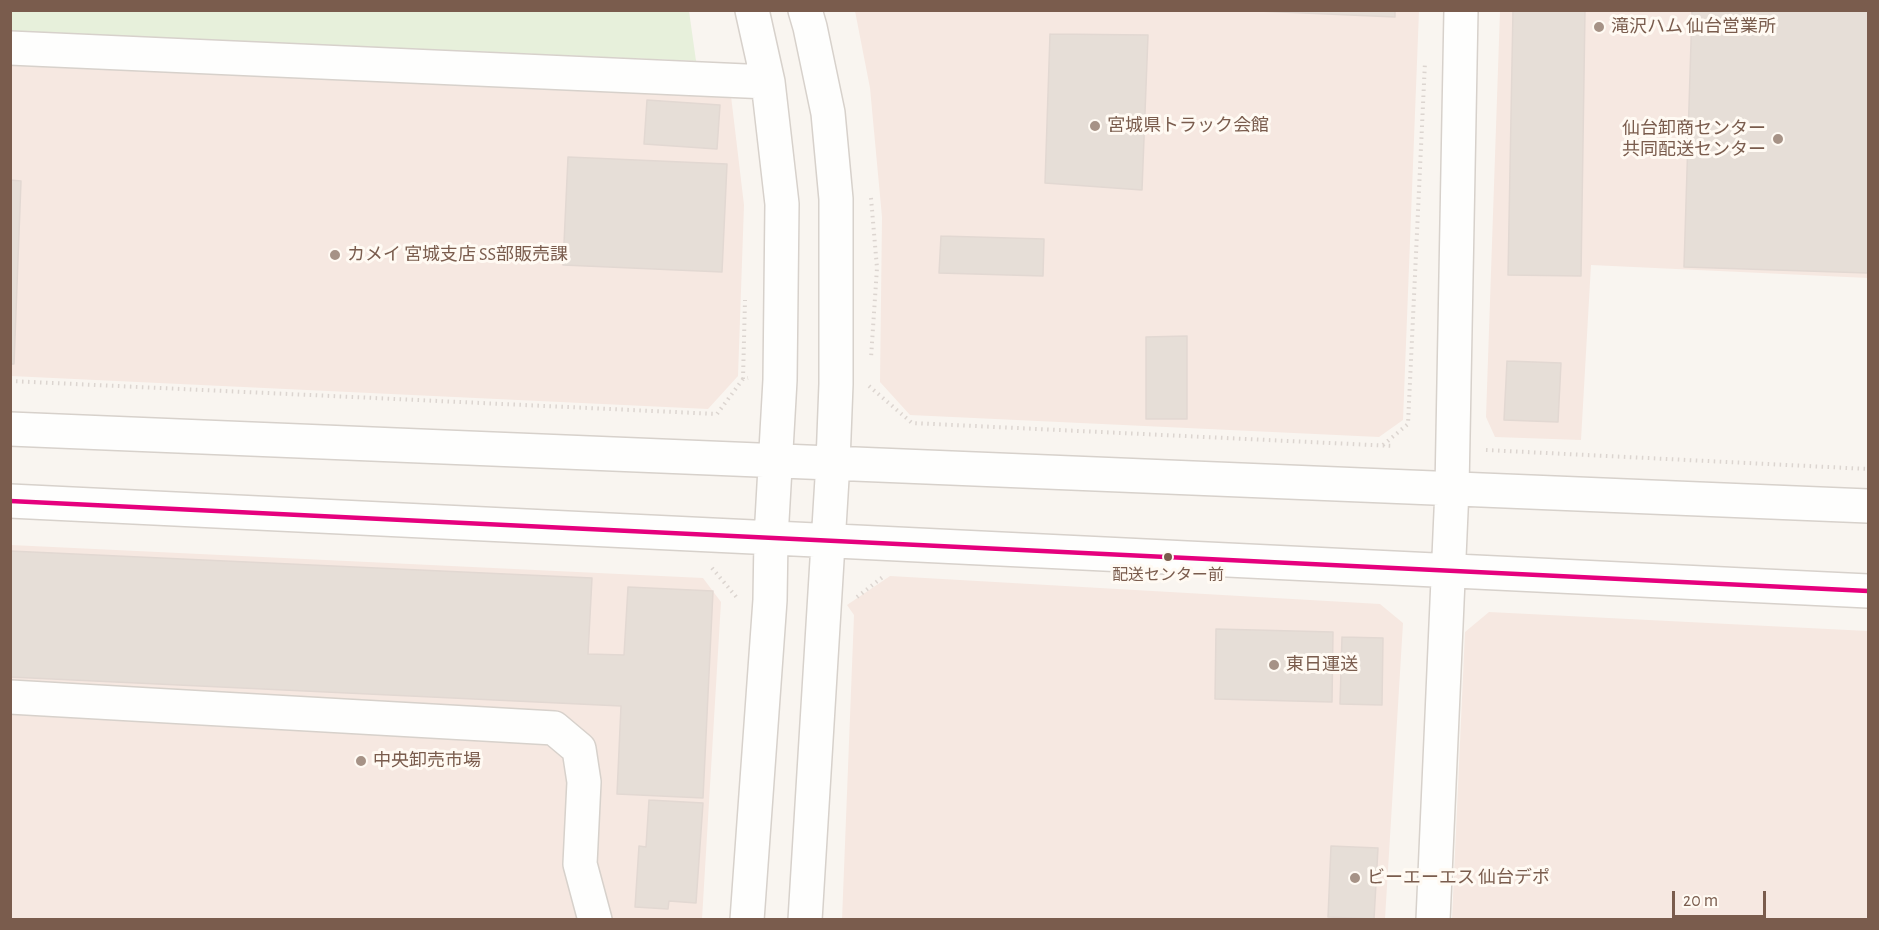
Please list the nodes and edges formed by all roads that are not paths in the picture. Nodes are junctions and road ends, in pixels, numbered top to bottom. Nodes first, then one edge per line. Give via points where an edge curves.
1 (752, 10) edge
2 (805, 10) edge
3 (1461, 10) edge
4 (10, 48) edge
5 (768, 82) junction
6 (10, 429) edge
7 (776, 460) junction
8 (833, 462) junction
9 (1452, 489) junction
10 (10, 501) edge
11 (1869, 506) edge
12 (771, 538) junction
13 (828, 541) junction
14 (1448, 571) junction
15 (1869, 591) edge
16 (10, 697) edge
17 (595, 920) edge
18 (747, 920) edge
19 (805, 920) edge
20 (1433, 920) edge

1 - 5 street
2 - 8 street via 828,113 836,199
3 - 9 street
4 - 5 street
5 - 7 street via 782,204
6 - 7 street
7 - 8 street
7 - 12 street
8 - 9 street
8 - 13 street
9 - 11 street
9 - 14 street
10 - 12 street
12 - 13 street
12 - 18 street
13 - 14 street
13 - 19 street
14 - 15 street
14 - 20 street
16 - 17 street via 554,728 579,749 584,782 580,864

